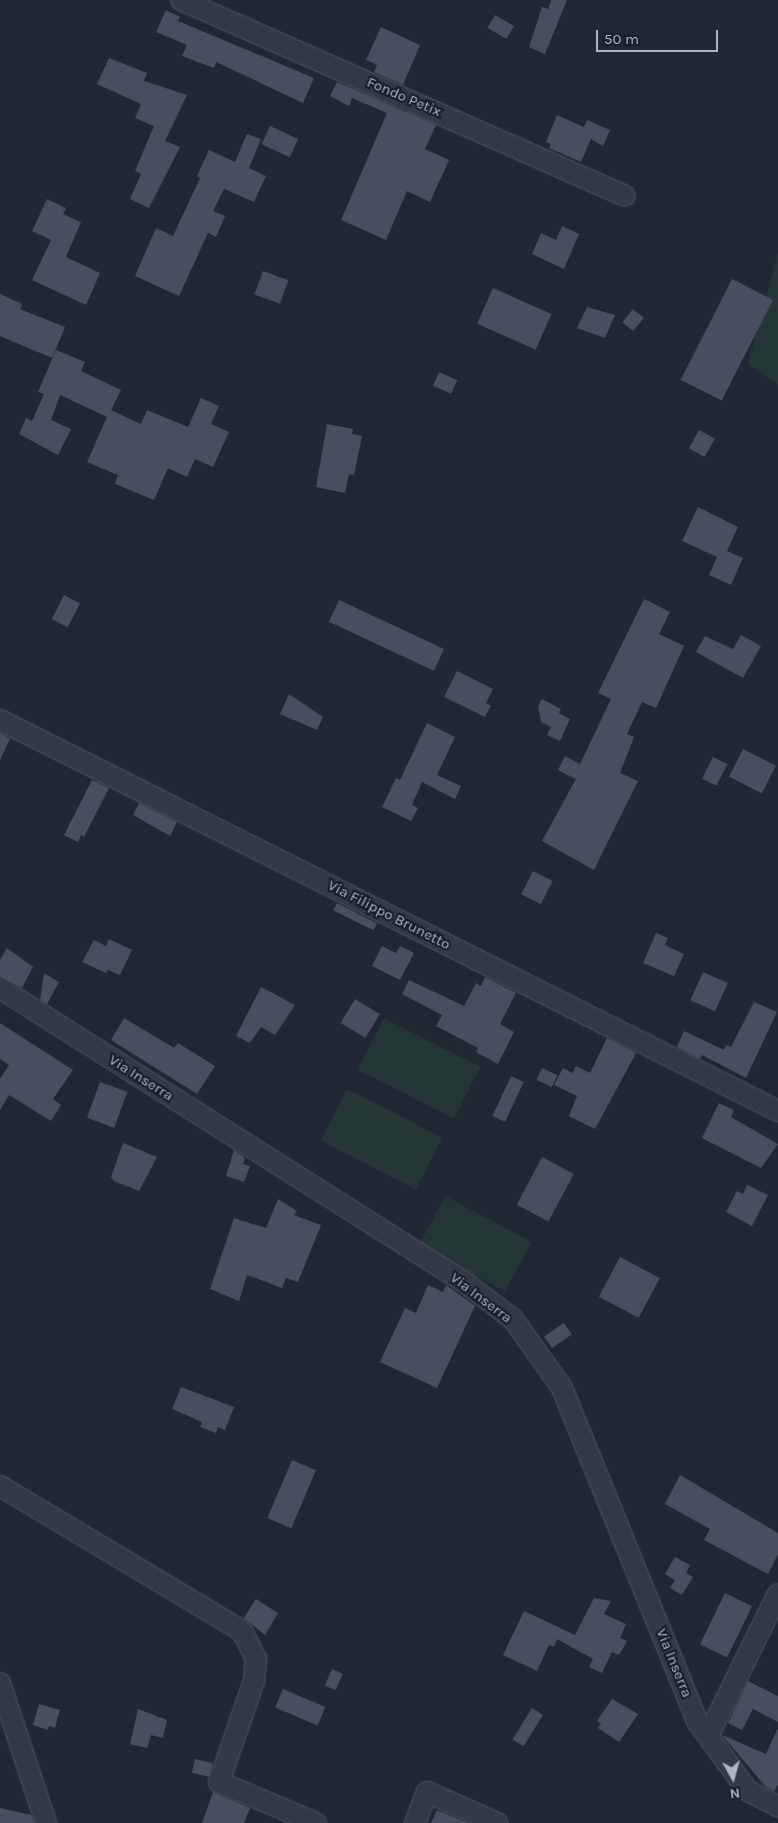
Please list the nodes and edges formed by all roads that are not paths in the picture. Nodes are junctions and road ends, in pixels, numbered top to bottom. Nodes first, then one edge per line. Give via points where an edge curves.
1 (181, 0) edge
2 (625, 196) dead end
3 (0, 720) edge
4 (0, 988) edge
5 (778, 1111) edge
6 (0, 1486) edge
7 (778, 1594) edge
8 (0, 1683) edge
9 (708, 1736) junction
10 (778, 1806) edge
11 (46, 1823) edge
12 (316, 1823) edge
13 (415, 1823) edge
14 (497, 1823) edge

1 - 2 street, Fondo Petix
3 - 5 street, Via Filippo Brunetto
4 - 9 street, Via Inserra via 464,1282 513,1319 562,1388 697,1721
6 - 12 street via 242,1631 256,1659 254,1681 219,1782
7 - 9 street
8 - 11 street
9 - 10 street, Via Inserra via 748,1791
13 - 14 street via 427,1792

